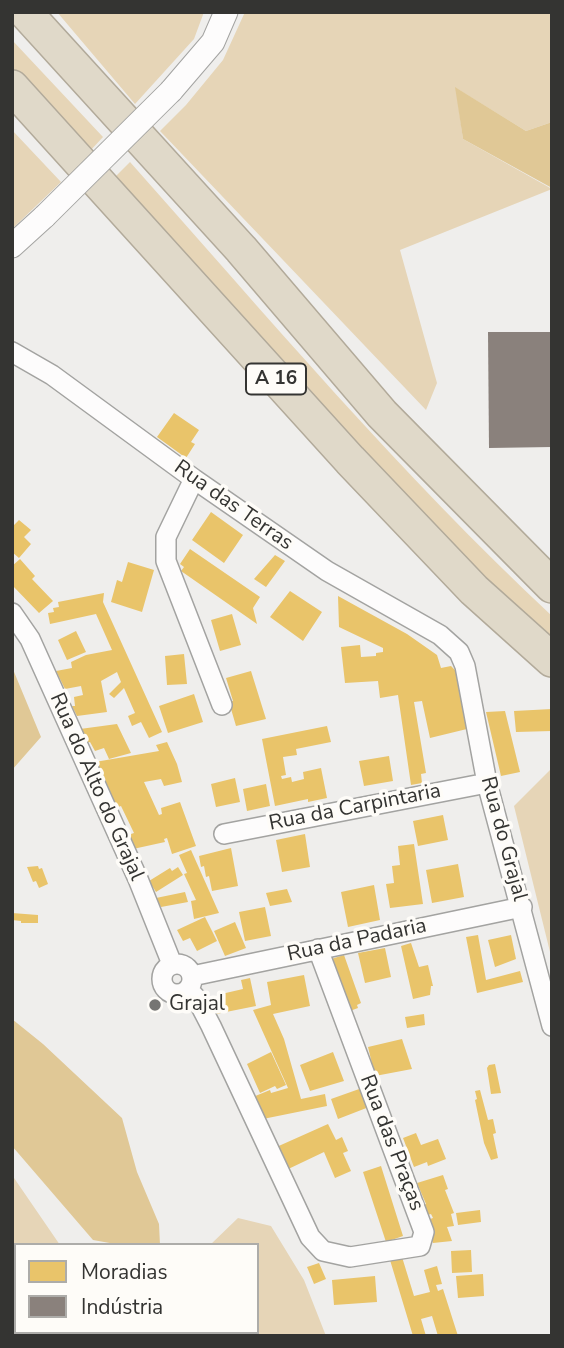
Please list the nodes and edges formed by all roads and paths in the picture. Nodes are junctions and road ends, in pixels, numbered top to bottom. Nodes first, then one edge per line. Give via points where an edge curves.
1 (25, 12) edge
2 (226, 12) edge
3 (12, 87) edge
4 (12, 246) edge
5 (12, 352) edge
6 (194, 479) junction
7 (552, 586) edge
8 (12, 613) edge
9 (459, 652) joint
10 (552, 660) edge
11 (222, 705) dead end
12 (486, 783) junction
13 (224, 834) dead end
14 (522, 908) junction
15 (318, 949) junction
16 (172, 964) junction
17 (190, 983) junction
18 (552, 1026) edge

1 - 7 highway, A 16 via 241,249 382,414
2 - 4 street, bridge via 213,42 171,91
3 - 10 highway, A 16 via 350,460 474,590
5 - 6 street, Rua das Terras via 52,375
6 - 9 street, Rua das Terras via 327,571 440,635
6 - 11 street via 166,537 166,561
8 - 16 street, Rua do Alto do Grajal via 30,639
9 - 12 street, Rua do Grajal
12 - 13 street, Rua da Carpintaria
12 - 14 street, Rua do Grajal
14 - 15 street, Rua da Padaria
14 - 18 street, Rua do Grajal
15 - 17 street, Rua da Padaria
15 - 17 street, Rua das Praças via 424,1232 419,1246 350,1257 323,1251 310,1237
16 - 17 street via 188,968
16 - 17 street via 162,974 164,987 175,994

